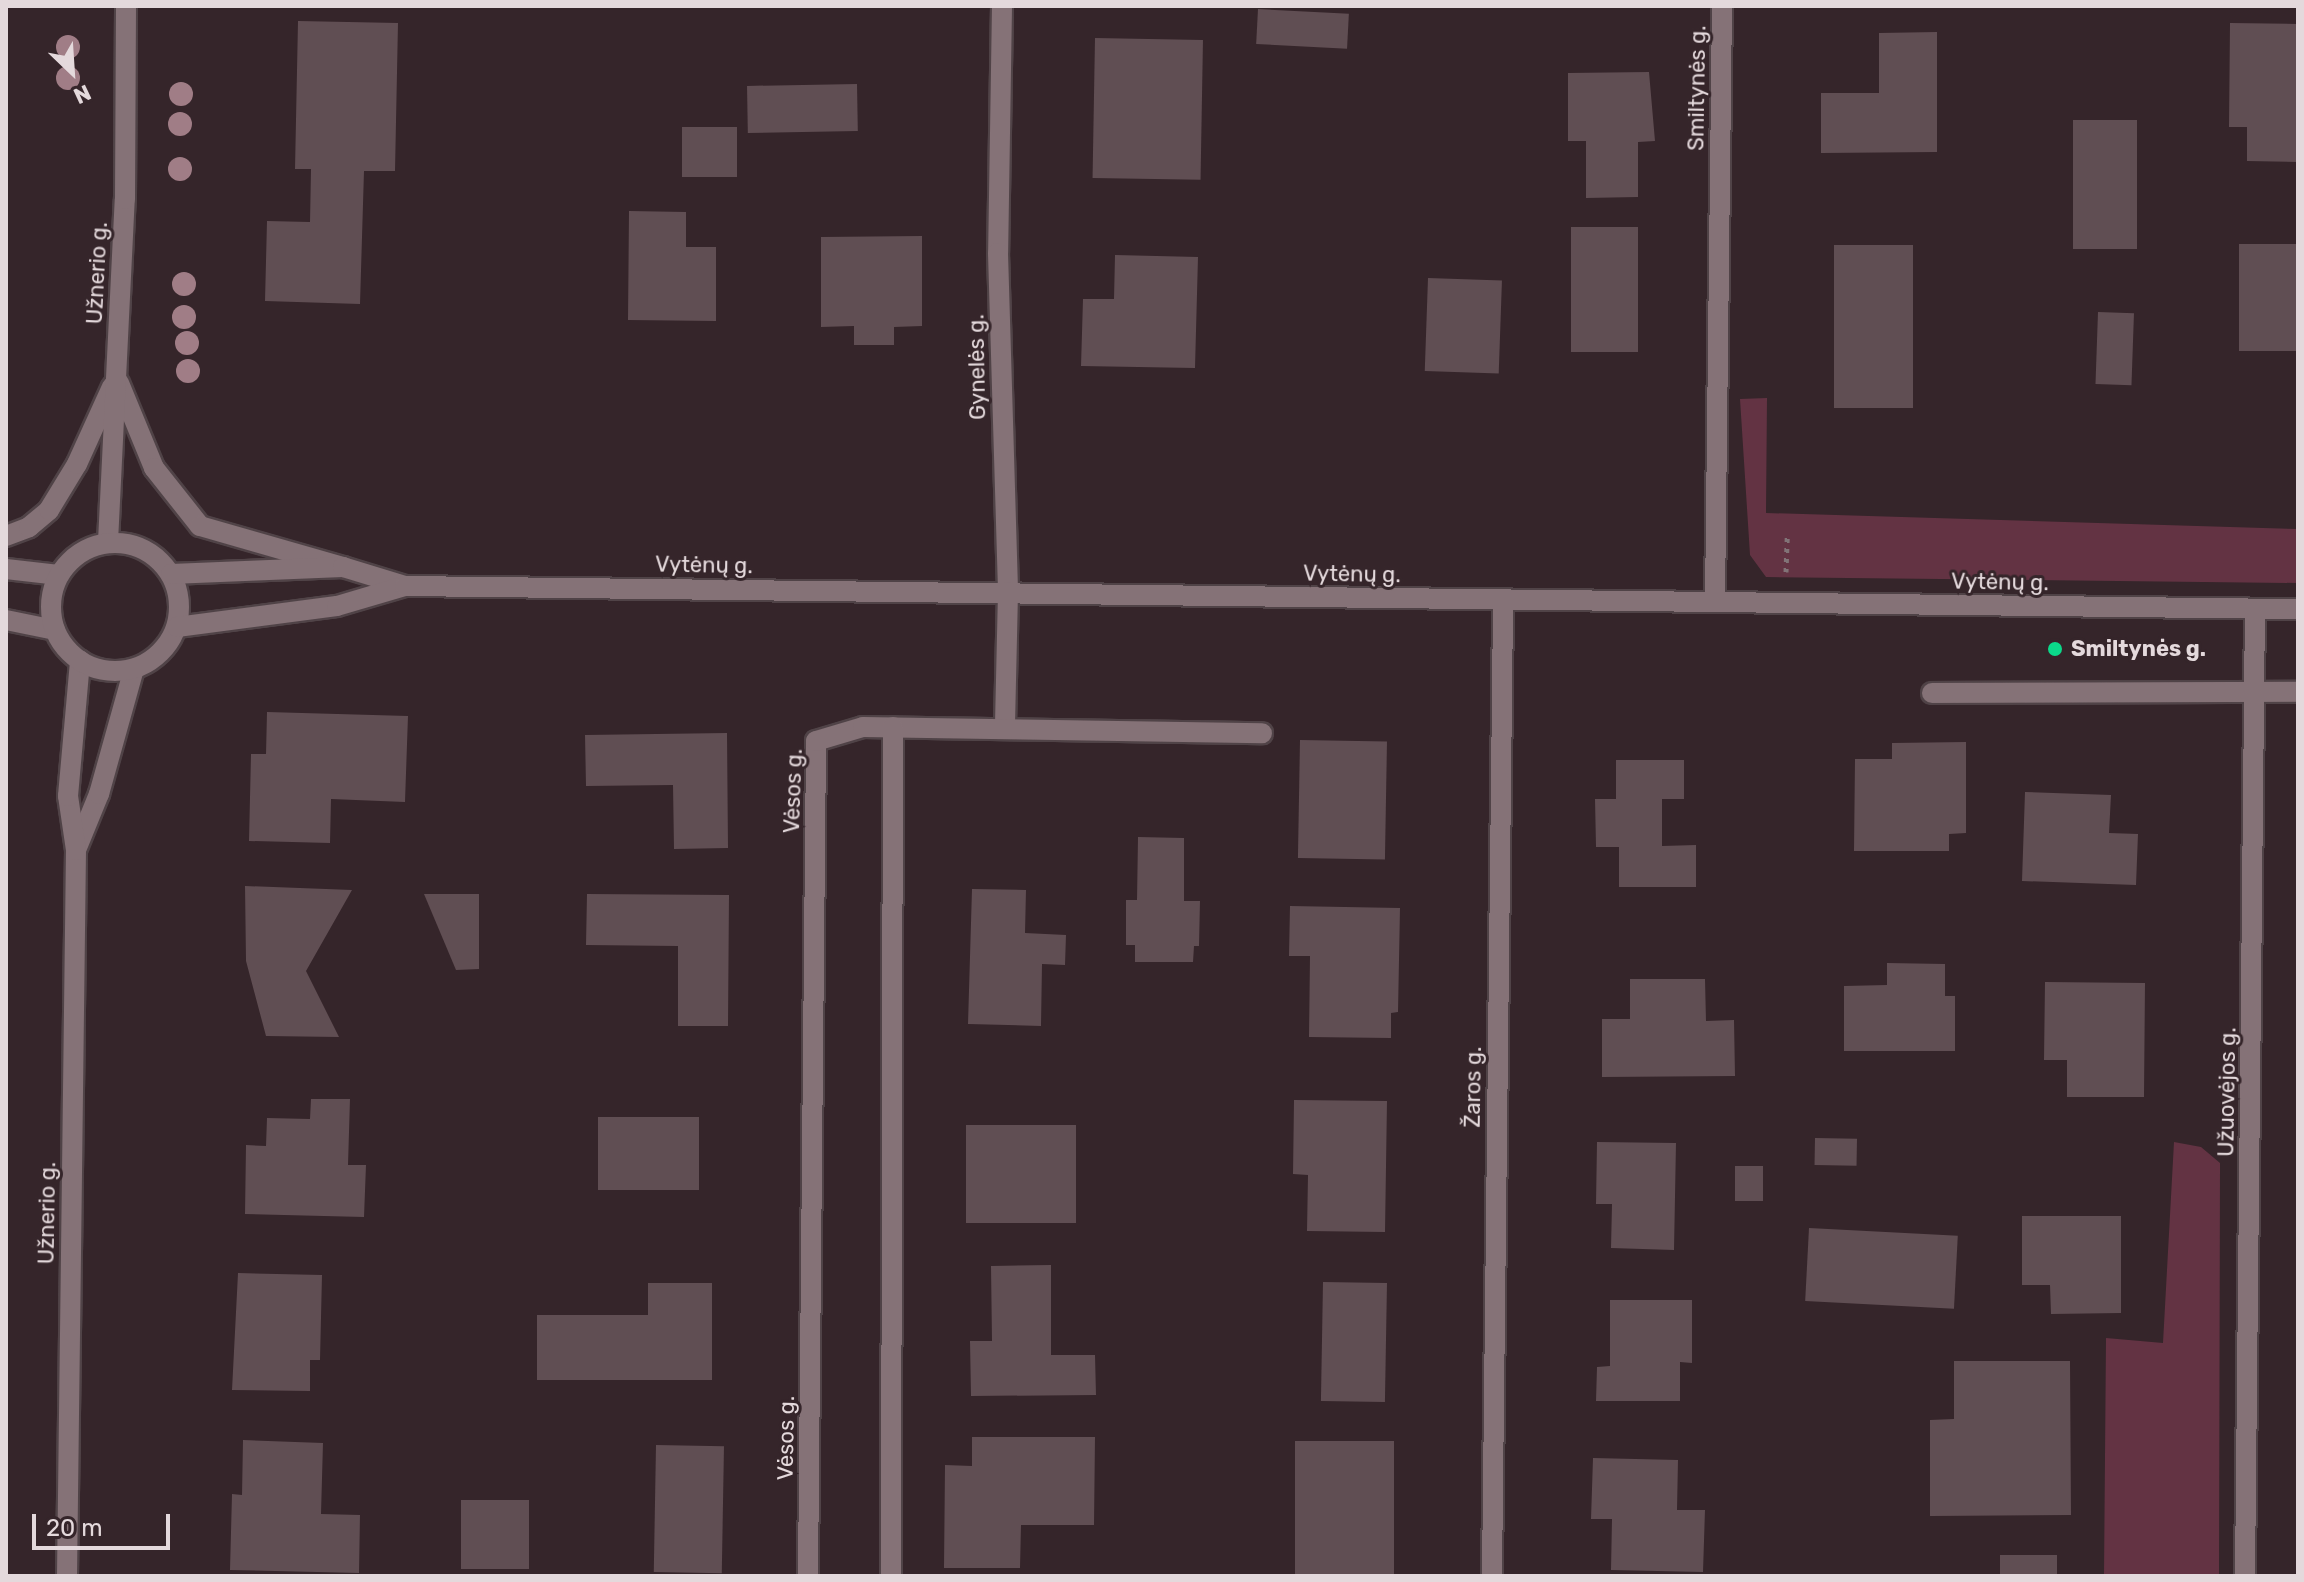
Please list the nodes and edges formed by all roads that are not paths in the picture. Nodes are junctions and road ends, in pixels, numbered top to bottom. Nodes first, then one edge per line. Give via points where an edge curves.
1 (126, 6) edge
2 (1002, 6) edge
3 (1722, 6) edge
4 (116, 376) junction
5 (6, 536) edge
6 (108, 542) junction
7 (343, 567) junction
8 (6, 569) edge
9 (171, 574) junction
10 (59, 575) junction
11 (405, 586) junction
12 (1008, 592) junction
13 (1503, 599) junction
14 (1715, 602) junction
15 (2255, 609) junction
16 (2298, 609) edge
17 (6, 620) edge
18 (177, 627) junction
19 (55, 630) junction
20 (80, 661) junction
21 (134, 669) junction
22 (2255, 692) junction
23 (2298, 692) edge
24 (1932, 693) dead end
25 (893, 727) junction
26 (1005, 727) junction
27 (1262, 733) dead end
28 (76, 850) junction
29 (67, 1576) edge
30 (808, 1576) edge
31 (891, 1576) edge
32 (1492, 1576) edge
33 (2245, 1576) edge

1 - 4 street, Užnerio g.
2 - 12 street, Gynelės g. via 998,253
3 - 14 street, Smiltynės g.
4 - 5 street via 77,464 49,510 29,527
4 - 6 street, Užnerio g.
4 - 7 street via 154,468 200,526
6 - 9 street via 145,549
6 - 10 street via 80,553
7 - 9 street, Vytėnų g.
7 - 11 street, Vytėnų g.
8 - 10 street
9 - 18 street via 180,609
10 - 19 street via 51,611
11 - 12 street, Vytėnų g.
11 - 18 street, Vytėnų g. via 337,606
12 - 13 street, Vytėnų g.
12 - 26 street, Gynelės g.
13 - 14 street, Vytėnų g.
13 - 32 street, Žaros g.
14 - 15 street, Vytėnų g.
15 - 16 street, Vytėnų g.
15 - 22 street, Užuovėjos g.
17 - 19 street
18 - 21 street via 167,646
19 - 20 street
20 - 21 street via 97,669
20 - 28 street, Užnerio g. via 68,796
21 - 28 street, Užnerio g. via 99,794
22 - 23 street
22 - 24 street
22 - 33 street, Užuovėjos g.
25 - 26 street
25 - 30 street, Vėsos g. via 863,727 816,741
25 - 31 street
26 - 27 street
28 - 29 street, Užnerio g.

